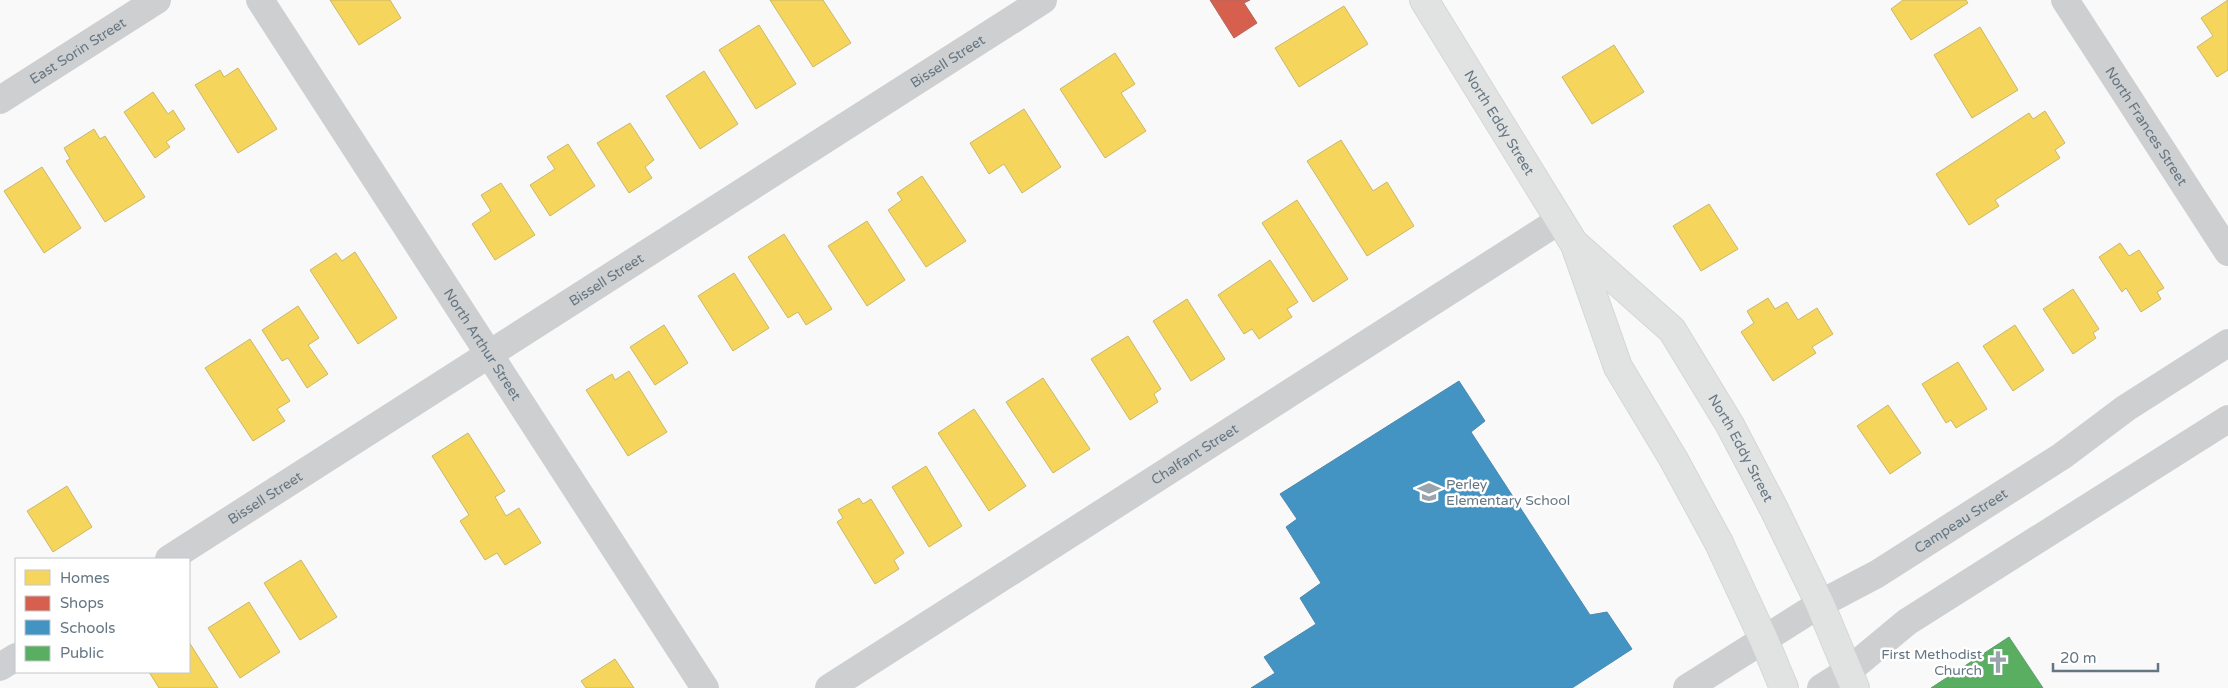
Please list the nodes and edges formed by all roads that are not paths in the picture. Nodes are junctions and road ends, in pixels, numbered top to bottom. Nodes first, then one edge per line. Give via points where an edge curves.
1 (157, 0) edge
2 (260, 0) edge
3 (1043, 0) edge
4 (1424, 0) edge
5 (2065, 0) edge
6 (0, 100) edge
7 (1560, 220) junction
8 (1575, 245) junction
9 (2228, 252) edge
10 (2228, 343) edge
11 (490, 354) junction
12 (2228, 419) edge
13 (171, 558) edge
14 (1820, 604) junction
15 (1764, 640) junction
16 (15, 658) edge
17 (0, 667) edge
18 (1852, 679) edge
19 (705, 688) edge
20 (828, 688) edge
21 (1687, 688) edge
22 (1784, 688) edge
23 (1821, 688) edge

1 - 6 street, East Sorin Street
2 - 11 street, North Arthur Street
3 - 11 street, Bissell Street
4 - 7 main road, North Eddy Street
5 - 9 street, North Frances Street
7 - 8 main road, North Eddy Street
7 - 20 street, Chalfant Street
8 - 14 main road, North Eddy Street via 1672,330 1730,425
8 - 15 main road, North Eddy Street via 1618,367 1674,460
10 - 14 street, Campeau Street via 2126,408 2062,456 1877,574
11 - 13 street, Bissell Street
11 - 19 street, North Arthur Street
12 - 18 street via 1907,622
14 - 15 street, Campeau Street
14 - 18 main road, North Eddy Street
15 - 21 street, Campeau Street
15 - 22 main road, North Eddy Street
16 - 17 street
18 - 23 street

